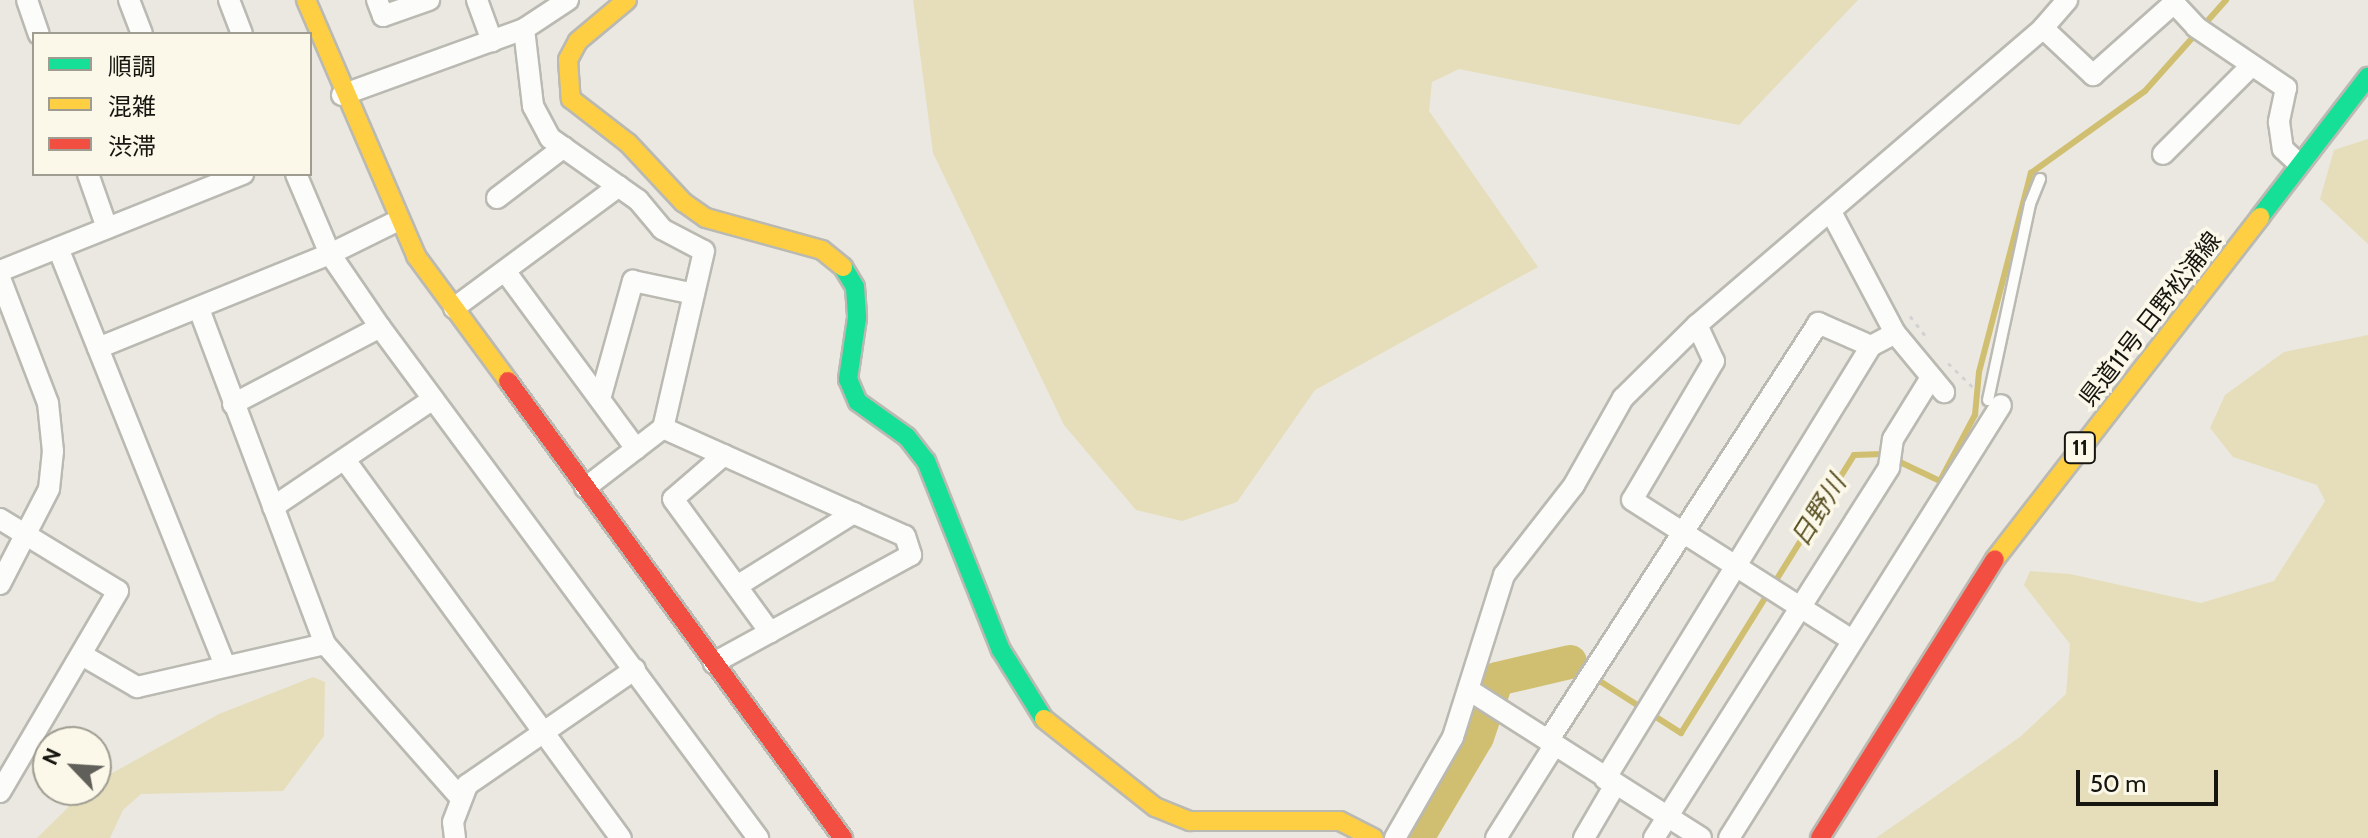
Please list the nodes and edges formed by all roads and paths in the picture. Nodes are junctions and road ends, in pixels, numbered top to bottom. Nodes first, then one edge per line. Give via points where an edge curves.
1 (27, 0) edge
2 (129, 0) edge
3 (229, 0) edge
4 (306, 0) edge
5 (377, 0) edge
6 (429, 0) edge
7 (477, 0) edge
8 (568, 0) edge
9 (627, 0) edge
10 (2067, 0) edge
11 (2172, 2) edge
12 (2043, 28) junction
13 (524, 29) junction
14 (38, 32) edge
15 (141, 32) edge
16 (241, 32) edge
17 (492, 41) junction
18 (2251, 66) junction
19 (2368, 77) edge
20 (342, 95) junction
21 (564, 147) junction
22 (2163, 154) dead end
23 (2299, 164) junction
24 (89, 176) edge
25 (238, 176) edge
26 (297, 176) edge
27 (2040, 179) dead end
28 (619, 186) junction
29 (502, 188) dead end
30 (1831, 212) junction
31 (397, 221) junction
32 (107, 228) junction
33 (58, 248) junction
34 (330, 254) junction
35 (0, 271) edge
36 (505, 271) junction
37 (0, 278) edge
38 (694, 294) junction
39 (454, 308) junction
40 (199, 309) junction
41 (1905, 310) dead end
42 (1697, 325) junction
43 (380, 327) junction
44 (1895, 333) junction
45 (1932, 344) dead end
46 (1871, 346) junction
47 (98, 348) junction
48 (1941, 356) dead end
49 (433, 399) junction
50 (600, 399) junction
51 (1994, 402) junction
52 (233, 404) junction
53 (663, 428) junction
54 (636, 449) junction
55 (724, 455) junction
56 (345, 460) junction
57 (585, 488) junction
58 (273, 507) junction
59 (854, 513) junction
60 (0, 519) edge
61 (1680, 532) junction
62 (29, 535) junction
63 (1738, 568) junction
64 (0, 584) edge
65 (737, 586) junction
66 (1801, 608) junction
67 (770, 632) junction
68 (1850, 639) junction
69 (325, 644) junction
70 (82, 655) junction
71 (714, 663) junction
72 (225, 665) junction
73 (635, 669) junction
74 (1469, 690) junction
75 (544, 730) junction
76 (1551, 744) junction
77 (1610, 782) junction
78 (0, 792) edge
79 (460, 797) junction
80 (1267, 817) junction
81 (1667, 817) junction
82 (455, 838) edge
83 (621, 838) edge
84 (758, 838) edge
85 (843, 838) edge
86 (1268, 838) edge
87 (1374, 838) edge
88 (1395, 838) edge
89 (1496, 838) edge
90 (1584, 838) edge
91 (1654, 838) edge
92 (1701, 838) edge
93 (1729, 838) edge
94 (1820, 838) edge

1 - 14 street
2 - 15 street
3 - 16 street
4 - 20 street
5 - 6 street via 383,16
7 - 17 street
8 - 13 street
9 - 80 street via 578,41 568,60 571,99 628,143 683,202 706,218 822,250 841,263 855,287 857,318 848,379 858,402 907,437 926,461 1001,650 1044,720 1155,807 1190,821
10 - 12 street
11 - 12 street via 2093,75
11 - 18 street via 2196,27
12 - 30 street
13 - 17 street
13 - 21 street via 533,106 550,138
17 - 20 street
18 - 22 street
18 - 23 street via 2286,88 2279,122 2283,149
19 - 23 street, 県道11号 日野松浦線 / 11
20 - 31 street
21 - 28 street
21 - 29 street
23 - 94 street, 県道11号 日野松浦線 / 11 via 1988,567
24 - 32 street
25 - 32 street
26 - 34 street
27 - 51 lane
28 - 36 street
28 - 38 street via 662,229 704,251
30 - 42 street
30 - 44 street
31 - 34 street
31 - 39 street
32 - 33 street
33 - 35 street
33 - 47 street
34 - 40 street
34 - 43 street
36 - 39 street
36 - 50 street
37 - 62 street via 50,415 49,489
38 - 50 street via 633,281
38 - 53 street
39 - 57 street
40 - 47 street
40 - 52 street
41 - 45 path
42 - 61 street via 1714,361 1632,500
42 - 74 street via 1623,398 1574,485 1504,575
43 - 49 street
43 - 52 street
44 - 46 street
44 - 66 street via 1937,386 1893,439 1889,467
46 - 61 street via 1818,323
46 - 63 street
47 - 72 street
48 - 51 path
49 - 56 street
49 - 73 street
50 - 54 street
51 - 68 street
52 - 58 street
53 - 54 street
53 - 55 street
54 - 57 street
55 - 59 street
55 - 65 street via 673,499
56 - 58 street
56 - 75 street
57 - 71 street
58 - 69 street
59 - 65 street
59 - 67 street via 905,536 911,555
60 - 62 street
61 - 63 street
61 - 76 street
62 - 64 street
62 - 70 street via 118,591
63 - 66 street
63 - 77 street
65 - 67 street
66 - 68 street
66 - 81 street
67 - 71 street
68 - 93 street
69 - 72 street
69 - 79 street
70 - 72 street via 137,687
70 - 78 street
71 - 85 street
73 - 75 street
73 - 84 street
74 - 76 street
74 - 88 street via 1453,737
75 - 79 street via 467,785
75 - 83 street
76 - 77 street
76 - 89 street
77 - 81 street
77 - 90 street
79 - 82 street
80 - 86 street
80 - 87 street via 1340,821
81 - 91 street
81 - 92 street

